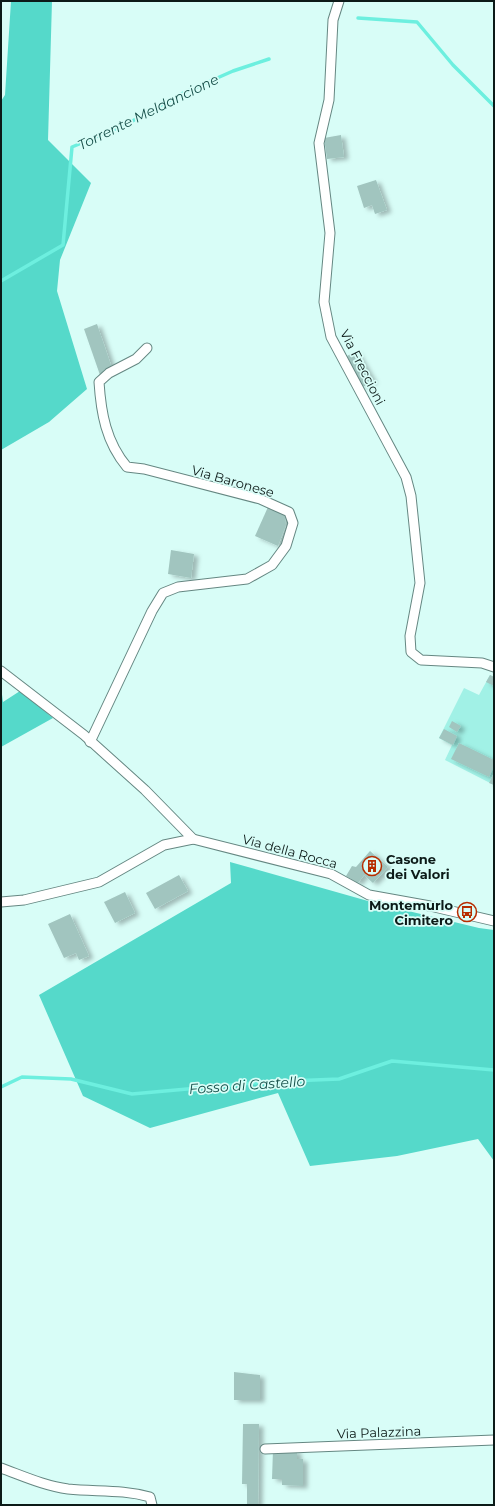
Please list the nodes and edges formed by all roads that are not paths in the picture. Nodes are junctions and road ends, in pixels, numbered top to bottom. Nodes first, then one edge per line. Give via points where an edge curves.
1 (339, 1) edge
2 (147, 348) dead end
3 (494, 667) edge
4 (1, 672) edge
5 (90, 742) junction
6 (193, 839) junction
7 (1, 902) edge
8 (494, 921) edge
9 (494, 1440) edge
10 (265, 1449) dead end
11 (1, 1468) edge
12 (152, 1505) edge

1 - 3 street, Via Freccioni via 333,20 329,100 319,143 330,233 324,302 331,337 406,477 411,496 420,584 410,636 411,652 421,660 482,663
2 - 5 street, Via Baronese via 136,359 109,373 99,382 100,405 106,430 127,467 144,469 260,499 289,512 293,523 286,546 272,564 247,579 178,587 163,593 148,618
4 - 5 street
5 - 6 street via 145,790
6 - 7 street via 164,845 99,882 24,900
6 - 8 street, Via della Rocca via 331,874 369,895
9 - 10 street, Via Palazzina
11 - 12 street via 67,1489 132,1492 150,1497

